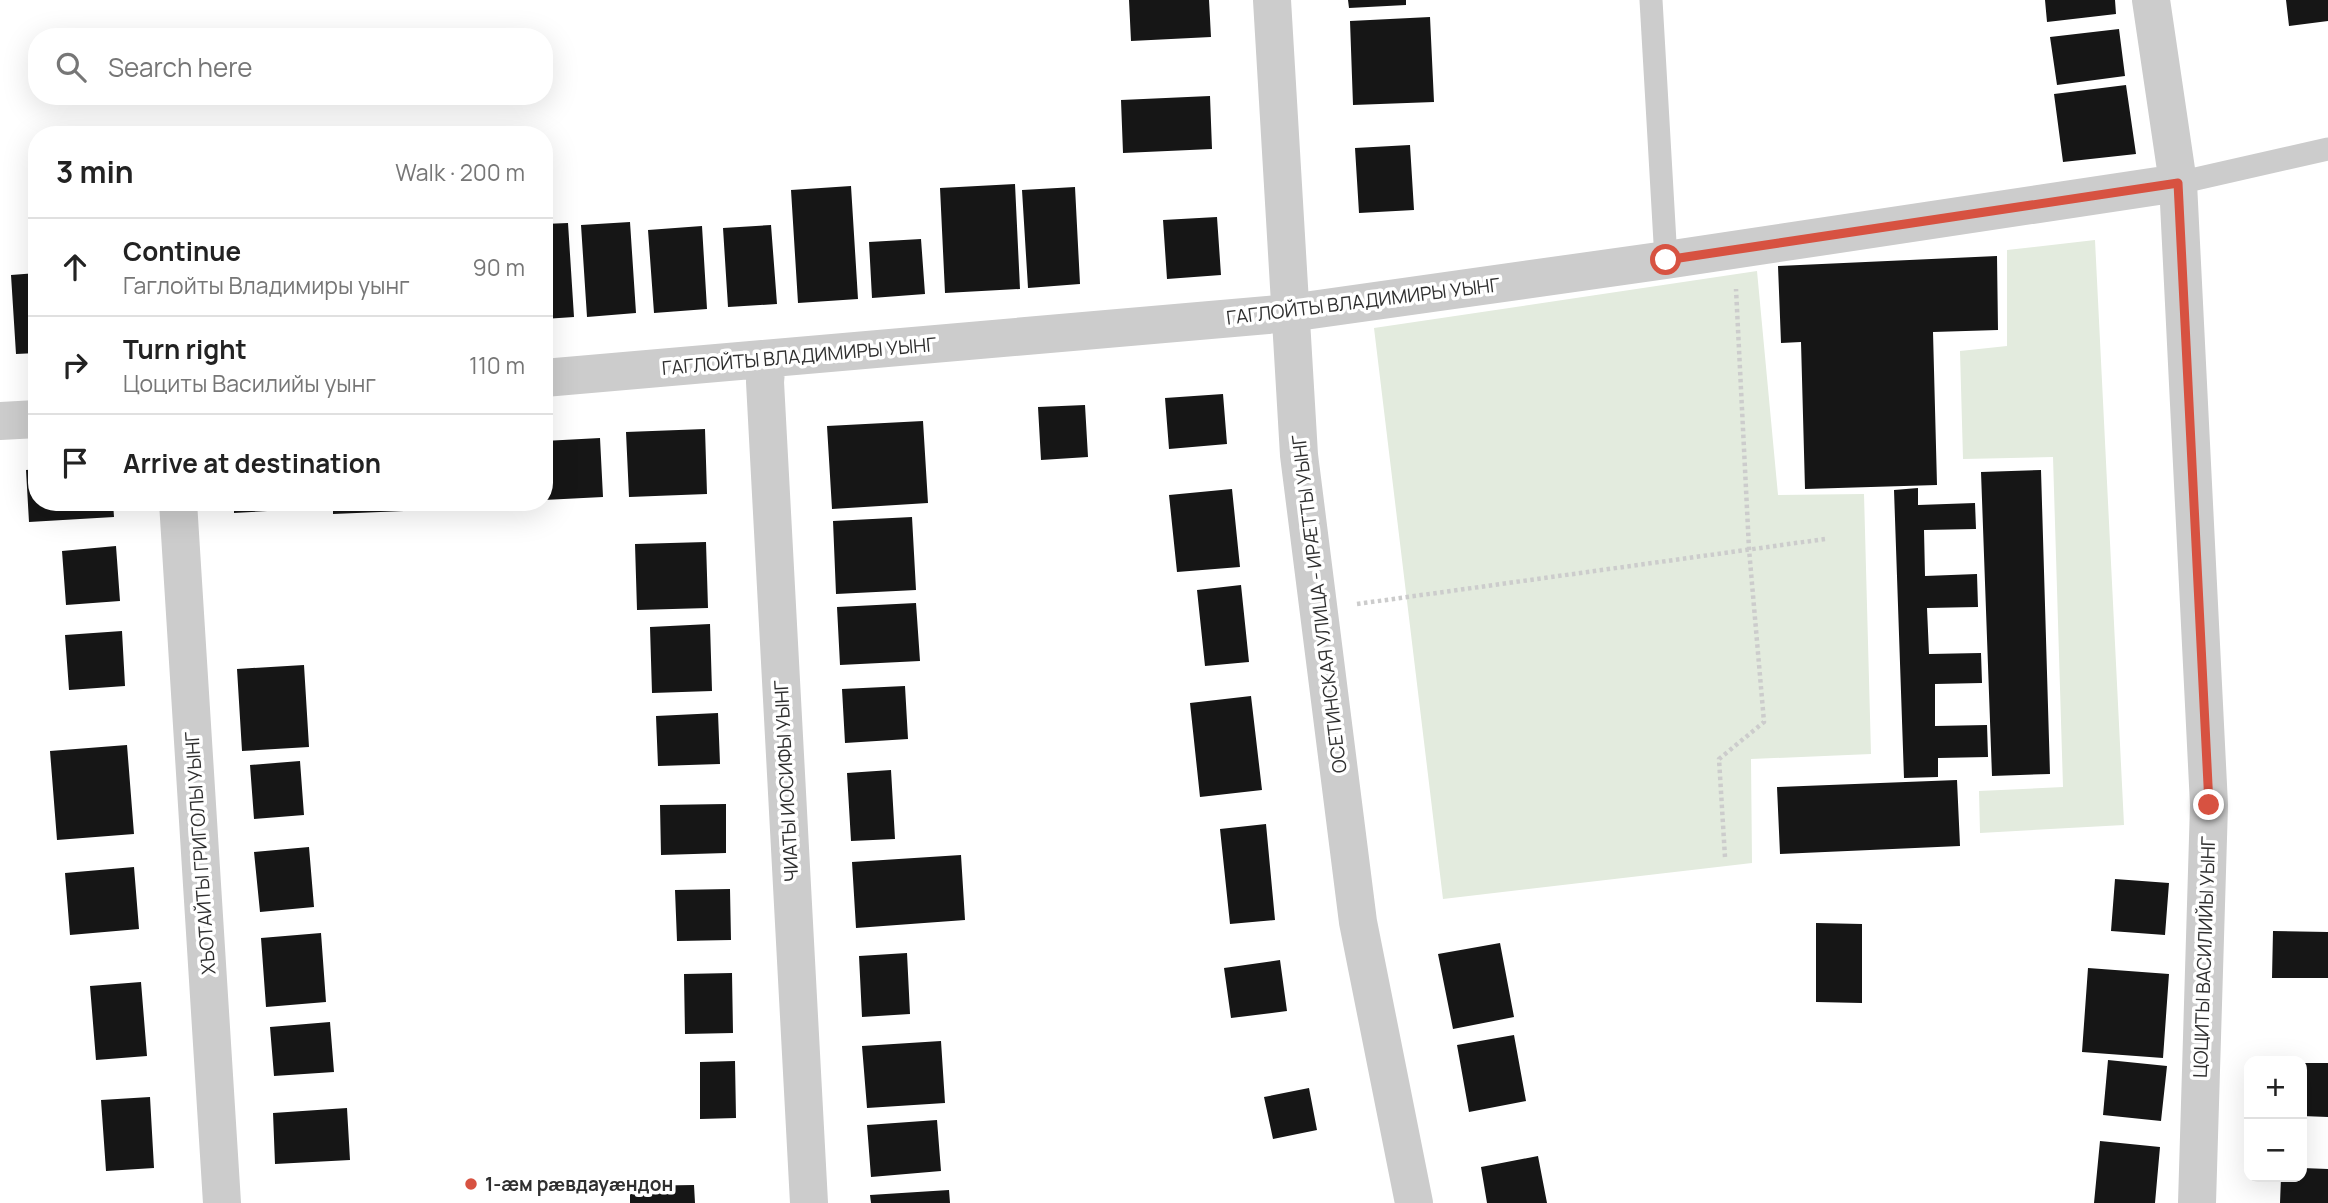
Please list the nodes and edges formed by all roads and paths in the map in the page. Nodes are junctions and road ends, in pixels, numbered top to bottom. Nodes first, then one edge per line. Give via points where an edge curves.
1 (1272, 0) edge
2 (1651, 0) edge
3 (2151, 0) edge
4 (2328, 149) edge
5 (2178, 183) junction
6 (1733, 250) junction
7 (1666, 260) junction
8 (1290, 313) junction
9 (766, 359) junction
10 (553, 377) edge
11 (28, 419) edge
12 (0, 421) edge
13 (179, 511) edge
14 (1825, 539) dead end
15 (1749, 550) junction
16 (1318, 609) junction
17 (1725, 857) dead end
18 (222, 1203) edge
19 (809, 1203) edge
20 (1414, 1203) edge
21 (2197, 1203) edge

1 - 8 street, ОСЕТИНСКАЯ УЛИЦА - ИРÆТТЫ УЫНГ
2 - 7 lane
3 - 5 street, ЦОЦИТЫ ВАСИЛИЙЫ УЫНГ
4 - 5 lane
5 - 6 street, ГАГЛОЙТЫ ВЛАДИМИРЫ УЫНГ
5 - 21 street, ЦОЦИТЫ ВАСИЛИЙЫ УЫНГ via 2209,805
6 - 7 street, ГАГЛОЙТЫ ВЛАДИМИРЫ УЫНГ
6 - 15 path
7 - 8 street, ГАГЛОЙТЫ ВЛАДИМИРЫ УЫНГ
8 - 9 street, ГАГЛОЙТЫ ВЛАДИМИРЫ УЫНГ
8 - 16 street, ОСЕТИНСКАЯ УЛИЦА - ИРÆТТЫ УЫНГ via 1299,455
9 - 10 street, ГАГЛОЙТЫ ВЛАДИМИРЫ УЫНГ
9 - 19 street, ЧИАТЫ ИОСИФЫ УЫНГ
11 - 12 street
13 - 18 street, ХЪОТАЙТЫ ГРИГОЛЫ УЫНГ
14 - 15 path
15 - 16 path
15 - 17 path via 1764,722 1720,759
16 - 20 street, ОСЕТИНСКАЯ УЛИЦА - ИРÆТТЫ УЫНГ via 1358,922

